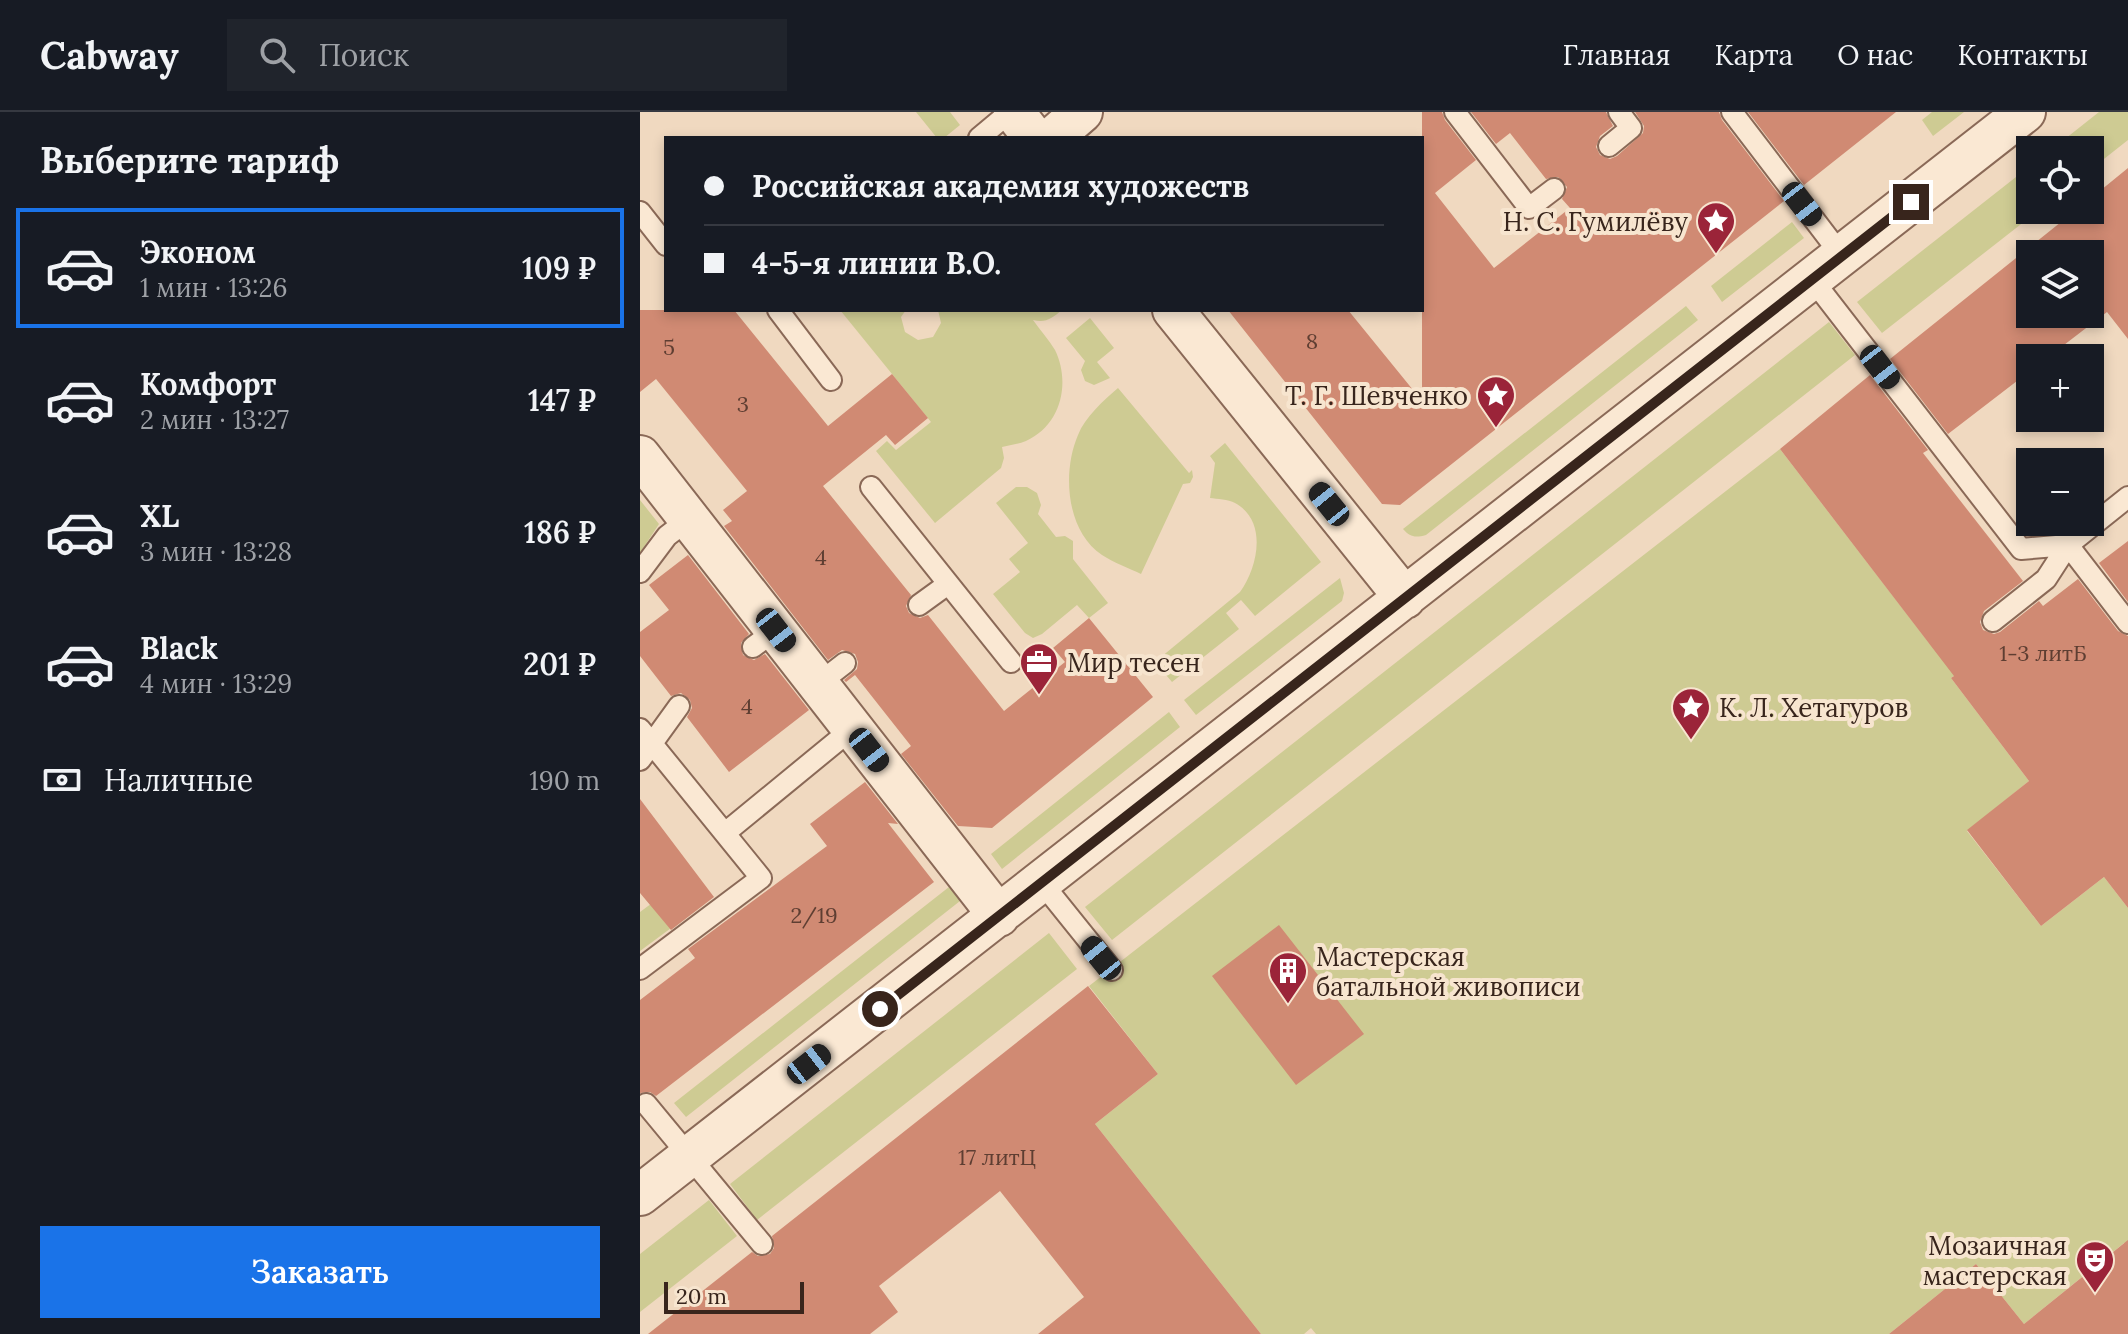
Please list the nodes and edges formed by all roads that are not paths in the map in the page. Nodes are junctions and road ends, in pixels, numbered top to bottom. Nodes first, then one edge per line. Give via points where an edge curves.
1 (1012, 112) edge
2 (1082, 112) edge
3 (1455, 112) edge
4 (1619, 112) edge
5 (1732, 112) edge
6 (2025, 112) edge
7 (982, 136) edge
8 (1032, 136) edge
9 (1054, 136) edge
10 (1609, 146) dead end
11 (1554, 189) dead end
12 (640, 212) edge
13 (664, 242) edge
14 (1827, 267) junction
15 (780, 312) edge
16 (1175, 312) edge
17 (831, 380) dead end
18 (640, 456) edge
19 (871, 487) dead end
20 (2128, 497) edge
21 (689, 519) junction
22 (2068, 545) junction
23 (640, 572) edge
24 (948, 584) junction
25 (1405, 598) junction
26 (919, 605) dead end
27 (1993, 621) dead end
28 (2128, 623) edge
29 (1011, 662) dead end
30 (679, 706) dead end
31 (853, 728) junction
32 (644, 744) edge
33 (725, 833) junction
34 (1042, 883) junction
35 (999, 916) junction
36 (640, 969) edge
37 (1112, 970) dead end
38 (646, 1104) dead end
39 (690, 1156) junction
40 (640, 1195) edge
41 (762, 1244) dead end

1 - 7 lane
1 - 8 street
2 - 9 street
3 - 11 lane via 1529,208
4 - 10 lane via 1631,128
5 - 14 lane
6 - 14 street
12 - 13 lane
14 - 22 lane via 2021,549
14 - 25 street
15 - 17 lane
16 - 25 street
18 - 21 street
19 - 24 lane
20 - 22 lane
21 - 23 lane via 667,536
21 - 31 street via 764,638 832,673
22 - 27 lane via 2046,579
22 - 28 lane
24 - 26 lane
24 - 29 lane
25 - 34 street
30 - 32 lane
31 - 33 lane
31 - 35 street
32 - 33 lane
33 - 36 lane via 761,878
34 - 35 street
34 - 37 lane
35 - 39 street
38 - 39 lane
39 - 40 street
39 - 41 lane

